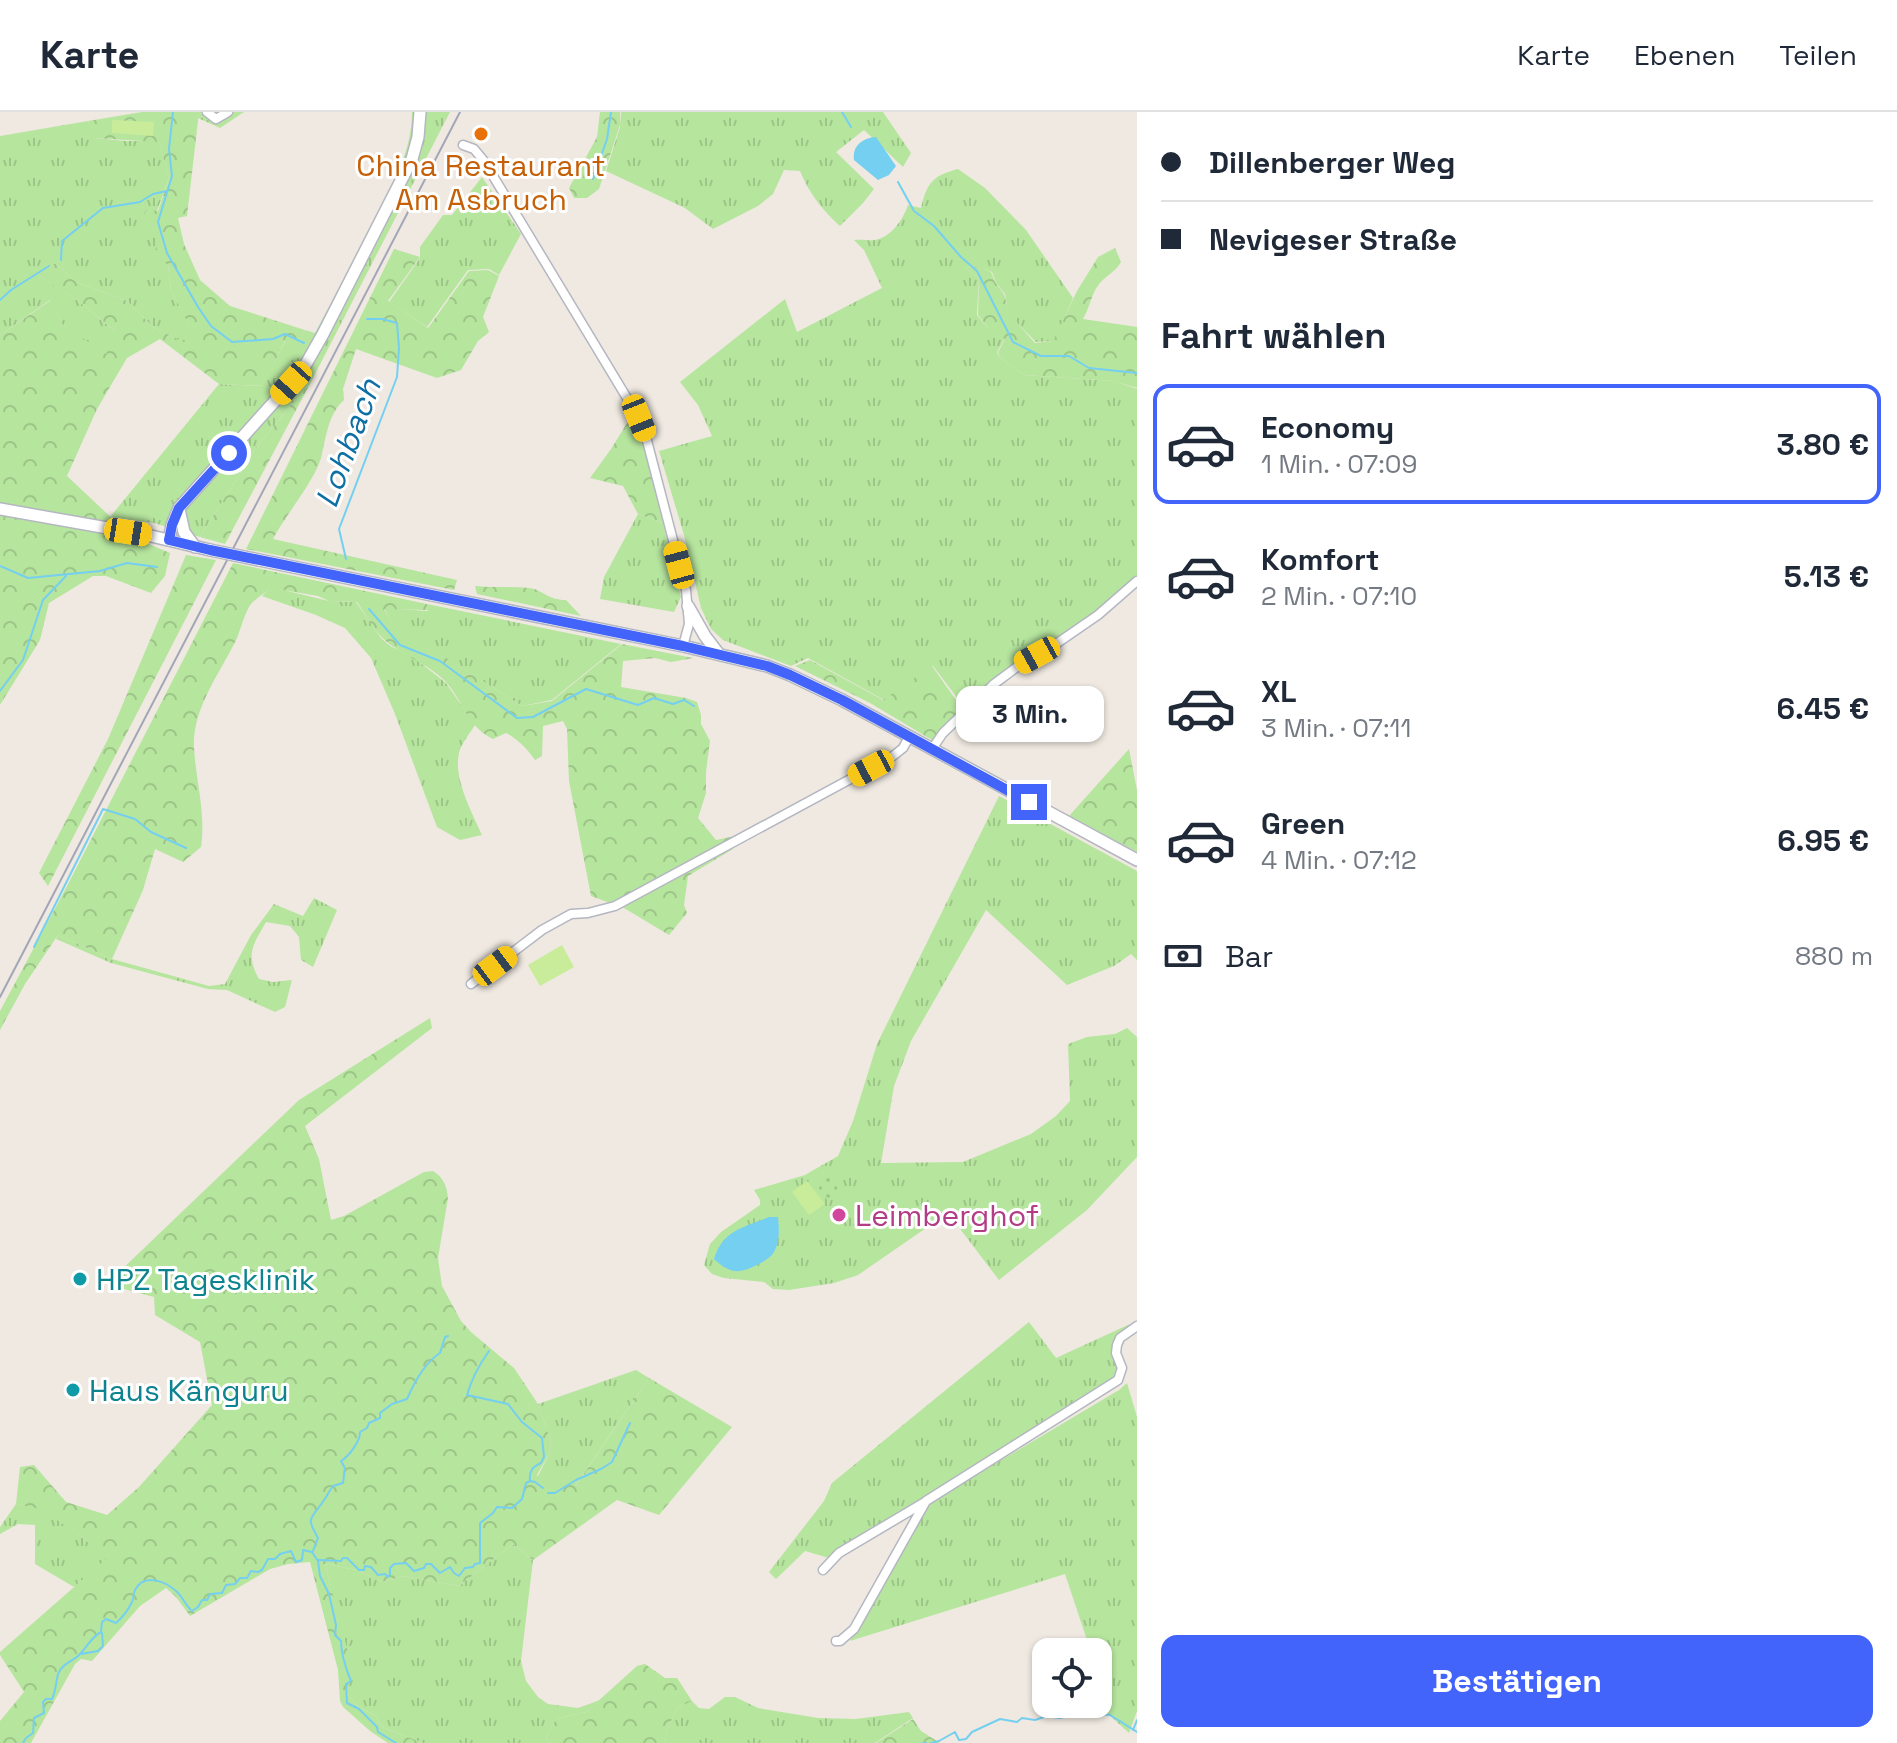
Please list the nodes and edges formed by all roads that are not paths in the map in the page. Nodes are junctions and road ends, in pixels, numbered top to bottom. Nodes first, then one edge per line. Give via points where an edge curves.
1 (207, 112) edge
2 (228, 112) edge
3 (420, 112) edge
4 (463, 145) dead end
5 (179, 508) junction
6 (0, 509) edge
7 (169, 540) junction
8 (195, 547) junction
9 (1137, 581) edge
10 (688, 606) junction
11 (683, 646) junction
12 (718, 653) junction
13 (909, 737) junction
14 (932, 749) junction
15 (1137, 860) edge
16 (471, 984) dead end
17 (1137, 1326) edge
18 (926, 1501) junction
19 (823, 1570) dead end
20 (836, 1641) dead end

1 - 2 street via 216,119
3 - 5 main road via 408,167 306,364
4 - 10 street via 484,161 639,418
5 - 7 main road
5 - 8 main road via 184,532
6 - 7 main road
7 - 8 main road
8 - 11 main road, bridge
9 - 14 street via 1098,615 994,684
10 - 11 street
10 - 12 main road
11 - 12 main road
12 - 13 main road via 790,675
13 - 14 main road
13 - 16 street via 893,756 615,906 571,914 542,930
14 - 15 main road
17 - 18 street via 1117,1345 1122,1368 1118,1380
18 - 19 street via 839,1553
18 - 20 street via 854,1629

